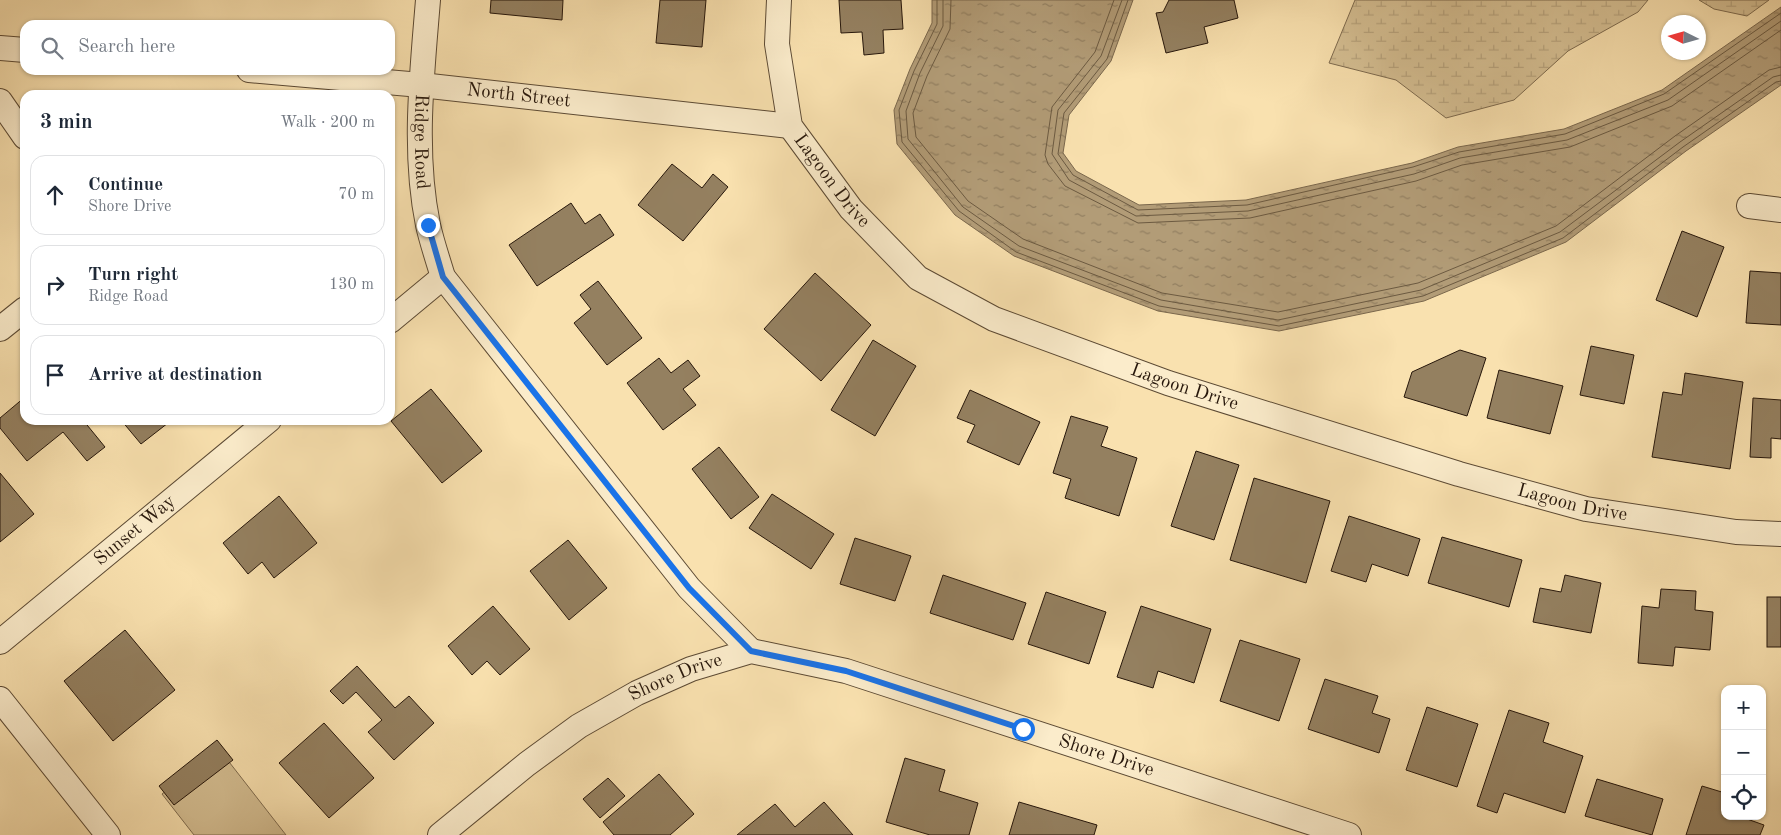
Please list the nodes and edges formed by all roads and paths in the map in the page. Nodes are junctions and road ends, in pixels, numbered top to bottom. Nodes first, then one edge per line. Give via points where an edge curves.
1 (428, 0) edge
2 (779, 0) edge
3 (0, 48) edge
4 (20, 50) edge
5 (306, 75) edge
6 (421, 85) junction
7 (0, 101) edge
8 (790, 126) junction
9 (20, 130) edge
10 (1749, 206) dead end
11 (1781, 210) edge
12 (443, 277) junction
13 (20, 314) edge
14 (395, 316) edge
15 (0, 329) edge
16 (263, 425) edge
17 (1781, 534) edge
18 (0, 642) edge
19 (751, 651) junction
20 (0, 699) edge
21 (108, 835) edge
22 (440, 835) edge
23 (1349, 835) edge

1 - 6 street, Ridge Road
2 - 8 street, Lagoon Drive via 777,44
3 - 4 street
5 - 6 street, North Street
6 - 8 street, North Street
6 - 12 street, Ridge Road via 421,169 428,225
7 - 9 street
8 - 17 street, Lagoon Drive via 852,209 918,278 994,319 1168,383 1459,474 1586,509 1736,532
10 - 11 street
12 - 14 street
12 - 19 street, Ridge Road via 689,588
13 - 15 street
16 - 18 street, Sunset Way
19 - 22 street, Shore Drive via 691,669 637,693 580,726 527,764
19 - 23 street, Shore Drive via 846,671
20 - 21 street

